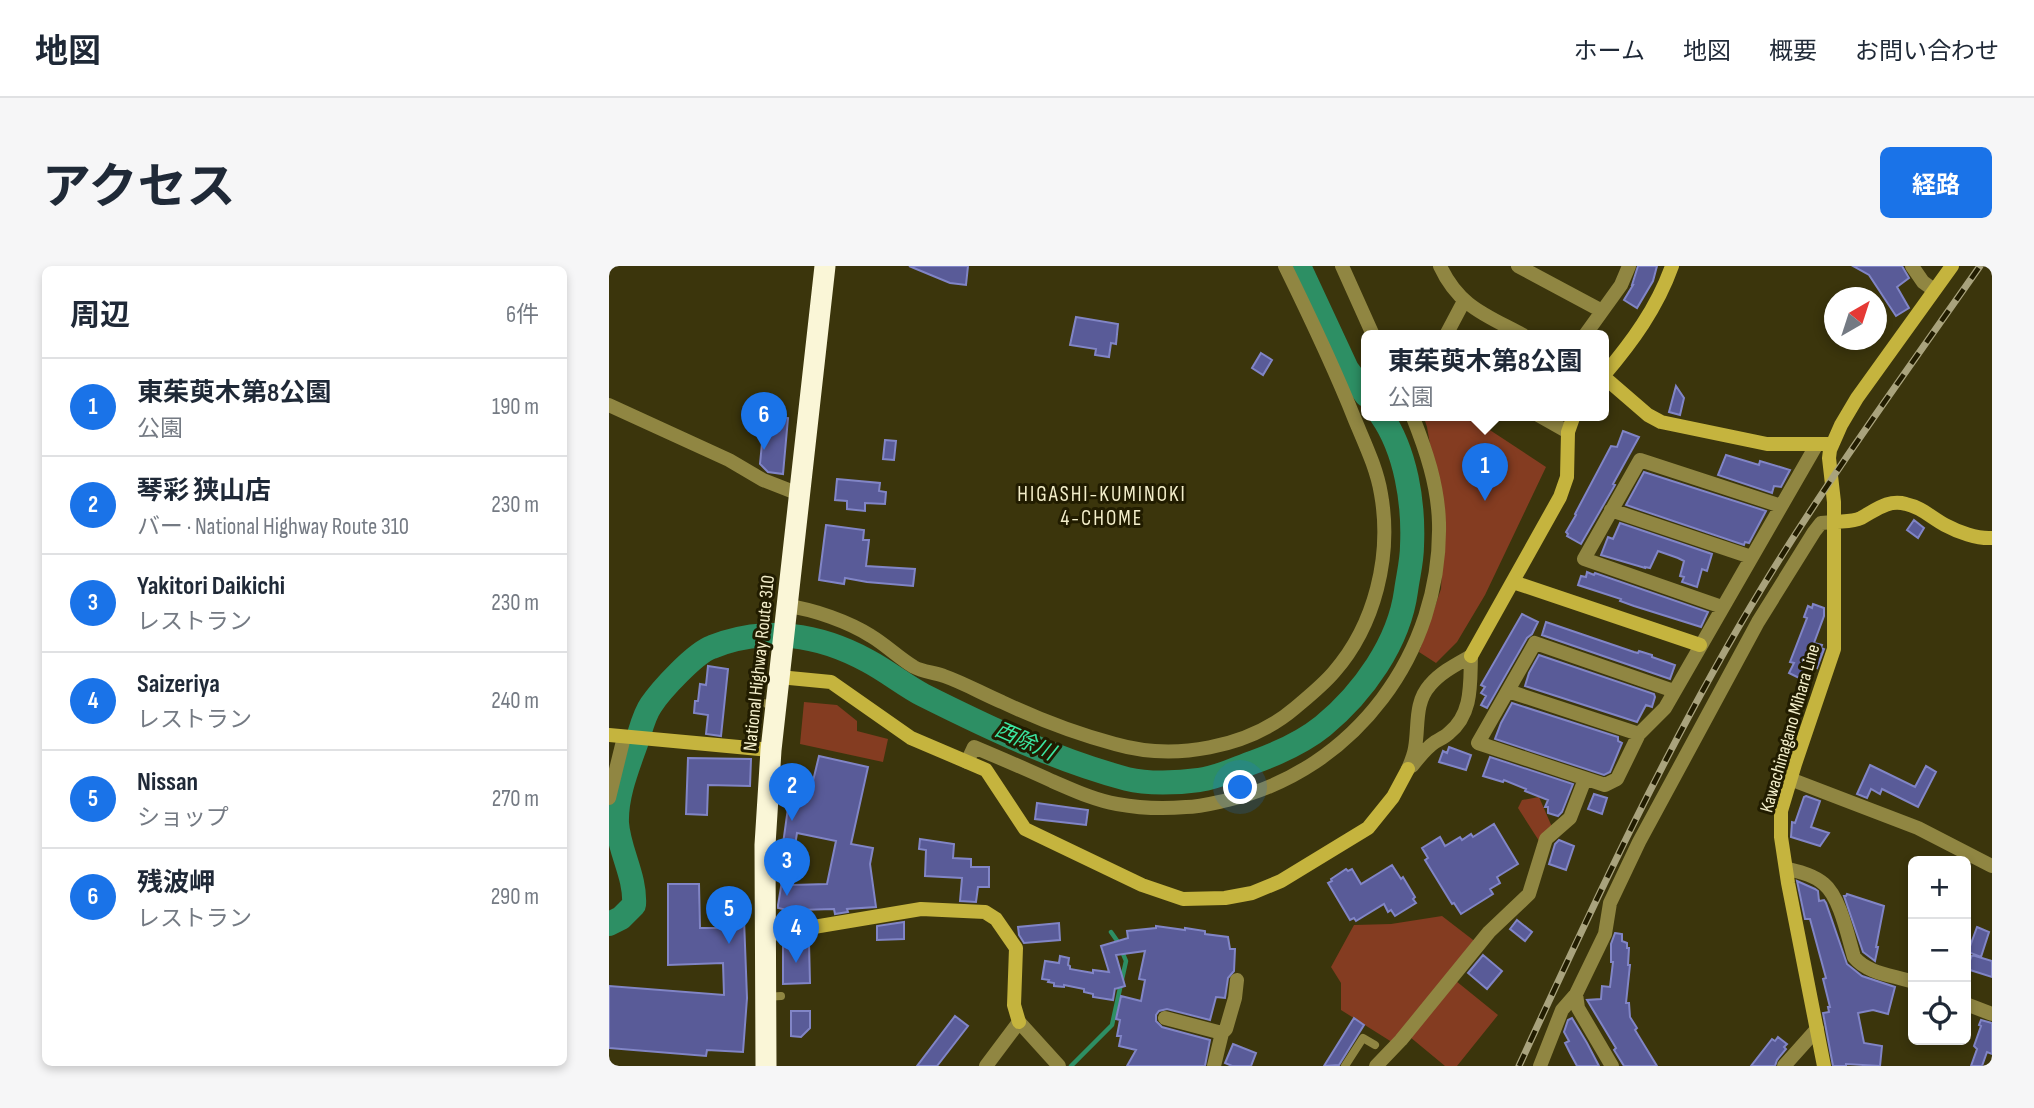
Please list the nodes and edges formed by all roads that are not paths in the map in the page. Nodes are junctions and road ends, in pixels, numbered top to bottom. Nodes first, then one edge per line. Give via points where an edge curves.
1 (824, 266) edge
2 (1285, 266) edge
3 (1342, 266) edge
4 (1440, 266) edge
5 (1518, 266) edge
6 (1629, 266) edge
7 (1672, 266) edge
8 (1912, 266) edge
9 (1952, 266) edge
10 (1934, 290) junction
11 (1464, 301) junction
12 (1602, 311) junction
13 (1371, 330) edge
14 (1449, 330) edge
15 (1514, 330) edge
16 (1589, 330) edge
17 (1609, 370) edge
18 (1609, 380) edge
19 (609, 405) edge
20 (1414, 421) edge
21 (1549, 421) edge
22 (1572, 421) edge
23 (1568, 432) junction
24 (1825, 444) junction
25 (799, 494) junction
26 (1781, 506) junction
27 (1611, 510) junction
28 (1833, 522) junction
29 (1992, 538) edge
30 (1751, 557) junction
31 (1513, 582) junction
32 (1722, 607) junction
33 (787, 609) junction
34 (1700, 645) junction
35 (1471, 656) junction
36 (780, 670) junction
37 (1508, 691) junction
38 (1674, 691) junction
39 (1639, 734) junction
40 (620, 736) edge
41 (771, 750) junction
42 (967, 762) junction
43 (1409, 769) junction
44 (1585, 779) junction
45 (1790, 779) junction
46 (609, 798) edge
47 (1992, 866) edge
48 (1788, 869) junction
49 (767, 934) junction
50 (1237, 980) dead end
51 (1908, 981) edge
52 (1576, 994) junction
53 (1971, 1005) edge
54 (1992, 1014) edge
55 (1165, 1018) dead end
56 (1019, 1022) junction
57 (1817, 1029) junction
58 (1222, 1033) junction
59 (1375, 1045) dead end
60 (765, 1066) edge
61 (986, 1066) edge
62 (1059, 1066) edge
63 (1214, 1066) edge
64 (1345, 1066) edge
65 (1376, 1066) edge
66 (1540, 1066) edge
67 (1612, 1066) edge
68 (1784, 1066) edge
69 (1824, 1066) edge

1 - 25 highway, National Highway Route 310
2 - 33 street via 1336,371 1371,458 1384,530 1376,594 1354,645 1334,673 1284,717 1211,747 1156,751 1117,745 916,668 850,625 800,607
3 - 13 street
4 - 11 street
5 - 12 street
6 - 12 street
7 - 17 street via 1654,308
8 - 10 street
9 - 10 street, Kawachinagano Mihara Line
10 - 24 street, Kawachinagano Mihara Line
11 - 14 street
11 - 15 street
12 - 16 street
18 - 24 street via 1661,422 1767,444
19 - 25 street
20 - 42 street via 1429,459 1439,521 1429,608 1409,657 1385,697 1329,753 1267,788 1185,808 1096,799 974,747
21 - 23 street
22 - 23 street
23 - 31 street via 1567,477
24 - 26 street
24 - 28 street, Kawachinagano Mihara Line
25 - 33 highway, National Highway Route 310
26 - 27 street via 1640,460
26 - 30 street
27 - 30 street
27 - 32 street via 1584,559
28 - 29 street via 1859,519 1891,503 1906,504 1963,533
28 - 45 street, Kawachinagano Mihara Line via 1833,649
28 - 52 street via 1821,523 1814,532 1686,751 1610,903 1605,934
30 - 32 street
31 - 34 street
31 - 35 street
32 - 34 street
33 - 36 highway, National Highway Route 310
34 - 38 street
35 - 43 street via 1466,710 1449,734
35 - 43 street via 1429,685 1417,710
36 - 41 highway, National Highway Route 310 via 766,703
36 - 42 street via 831,682 911,738
37 - 38 street via 1535,643
37 - 39 street
37 - 44 street via 1478,743
38 - 39 street via 1665,708
39 - 44 street via 1617,779 1605,785
40 - 41 street
40 - 46 street
41 - 49 highway, National Highway Route 310 via 765,845
42 - 43 street via 986,770 1025,829 1142,885 1183,899 1225,898 1281,881 1368,828
44 - 65 street via 1570,818 1546,839 1529,894 1489,932
45 - 47 street via 1918,828
45 - 48 street, Kawachinagano Mihara Line via 1781,811
48 - 51 street via 1825,884 1835,897 1860,964
48 - 57 street, Kawachinagano Mihara Line
49 - 56 street via 921,909 985,912 996,919 1016,948 1014,1005
49 - 60 highway, National Highway Route 310 via 773,996
50 - 58 street
52 - 66 street via 1562,1010
52 - 67 street via 1578,1009
53 - 54 street
55 - 58 street
56 - 61 street
56 - 62 street
57 - 68 street
57 - 69 street, Kawachinagano Mihara Line
58 - 63 street
59 - 64 lane via 1363,1038

